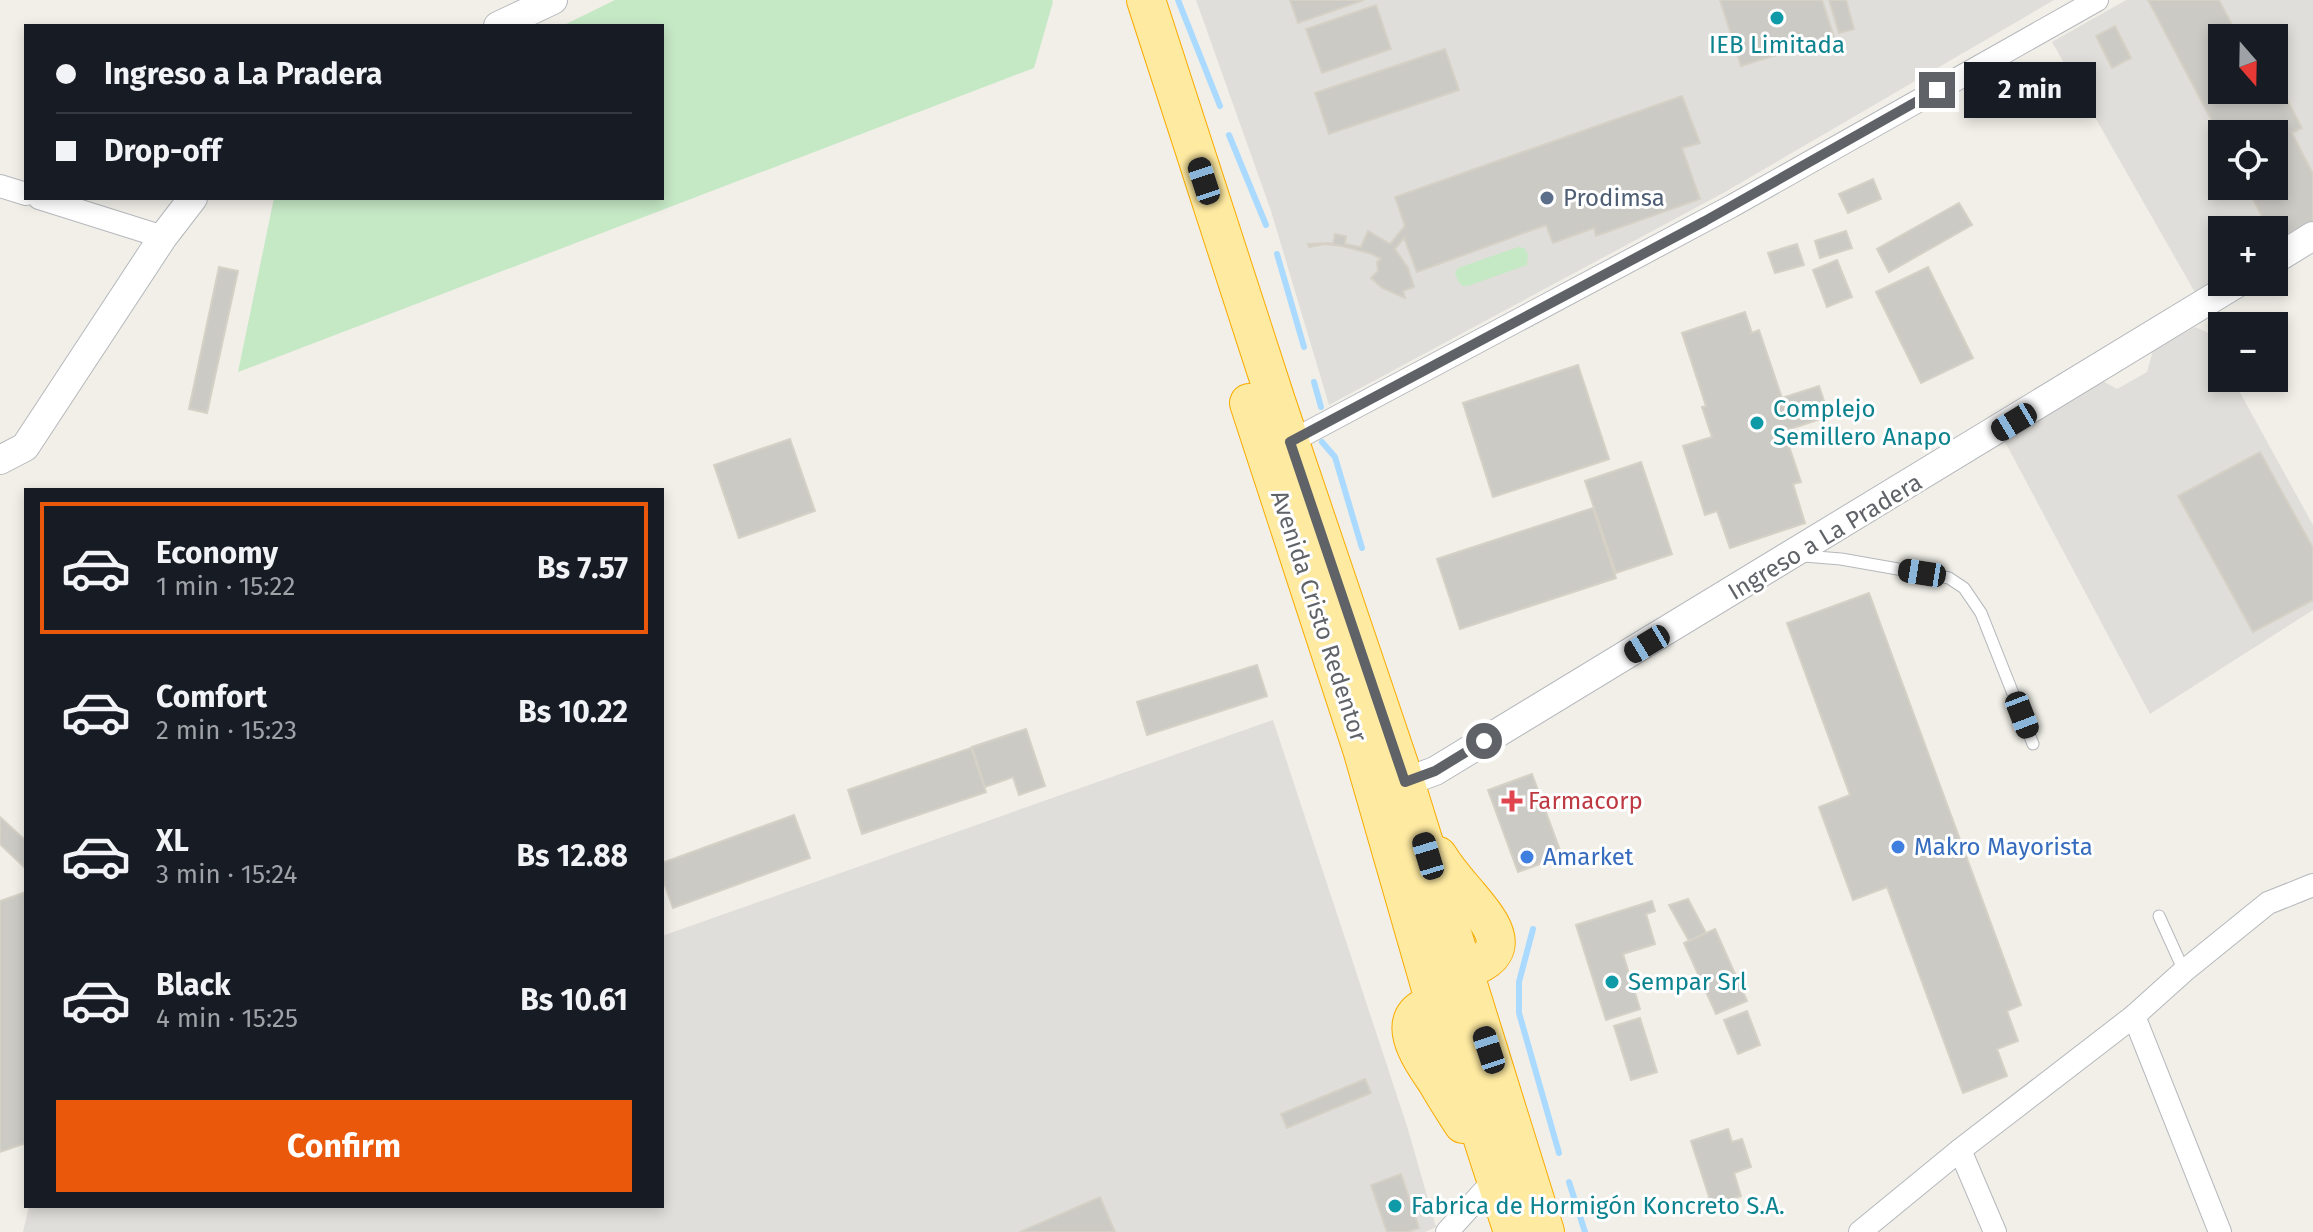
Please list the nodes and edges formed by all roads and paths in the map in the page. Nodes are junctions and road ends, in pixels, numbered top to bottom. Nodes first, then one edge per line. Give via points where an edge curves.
1 (553, 0) edge
2 (1120, 0) edge
3 (1146, 0) edge
4 (2097, 0) edge
5 (502, 24) edge
6 (0, 186) edge
7 (24, 193) edge
8 (45, 200) edge
9 (191, 200) edge
10 (2313, 236) edge
11 (163, 237) junction
12 (2288, 251) edge
13 (2216, 296) edge
14 (1290, 442) junction
15 (0, 460) edge
16 (1796, 555) junction
17 (2033, 744) dead end
18 (1362, 749) junction
19 (1405, 782) junction
20 (2312, 890) edge
21 (2159, 916) dead end
22 (1464, 970) junction
23 (2184, 971) junction
24 (1439, 1004) junction
25 (2134, 1016) junction
26 (1960, 1150) junction
27 (1504, 1171) junction
28 (1447, 1232) edge
29 (1513, 1232) edge
30 (1545, 1232) edge
31 (1860, 1232) edge
32 (1995, 1232) edge
33 (2220, 1232) edge

1 - 5 street
2 - 18 highway, Avenida Cristo Redentor
3 - 14 highway, Avenida Cristo Redentor
4 - 14 street via 1719,213
6 - 7 street
8 - 11 street
9 - 11 street
10 - 12 street
11 - 15 street via 25,447
13 - 16 street, Ingreso a La Pradera
14 - 19 highway, Avenida Cristo Redentor
16 - 17 lane via 1949,578 1964,588 1981,613
16 - 19 street, Ingreso a La Pradera via 1435,771
18 - 22 highway via 1388,800 1438,944 1450,963
18 - 24 highway, Avenida Cristo Redentor
19 - 22 highway, Avenida Cristo Redentor via 1419,827 1489,920 1496,937 1491,954
20 - 23 street via 2268,903
21 - 23 lane
22 - 27 highway
23 - 25 street
24 - 27 highway via 1462,1009 1497,1113
24 - 27 highway via 1425,1007 1414,1020 1416,1049 1463,1124
25 - 26 street
25 - 33 street
26 - 31 street
26 - 32 street
27 - 28 street
27 - 29 highway
27 - 30 highway

